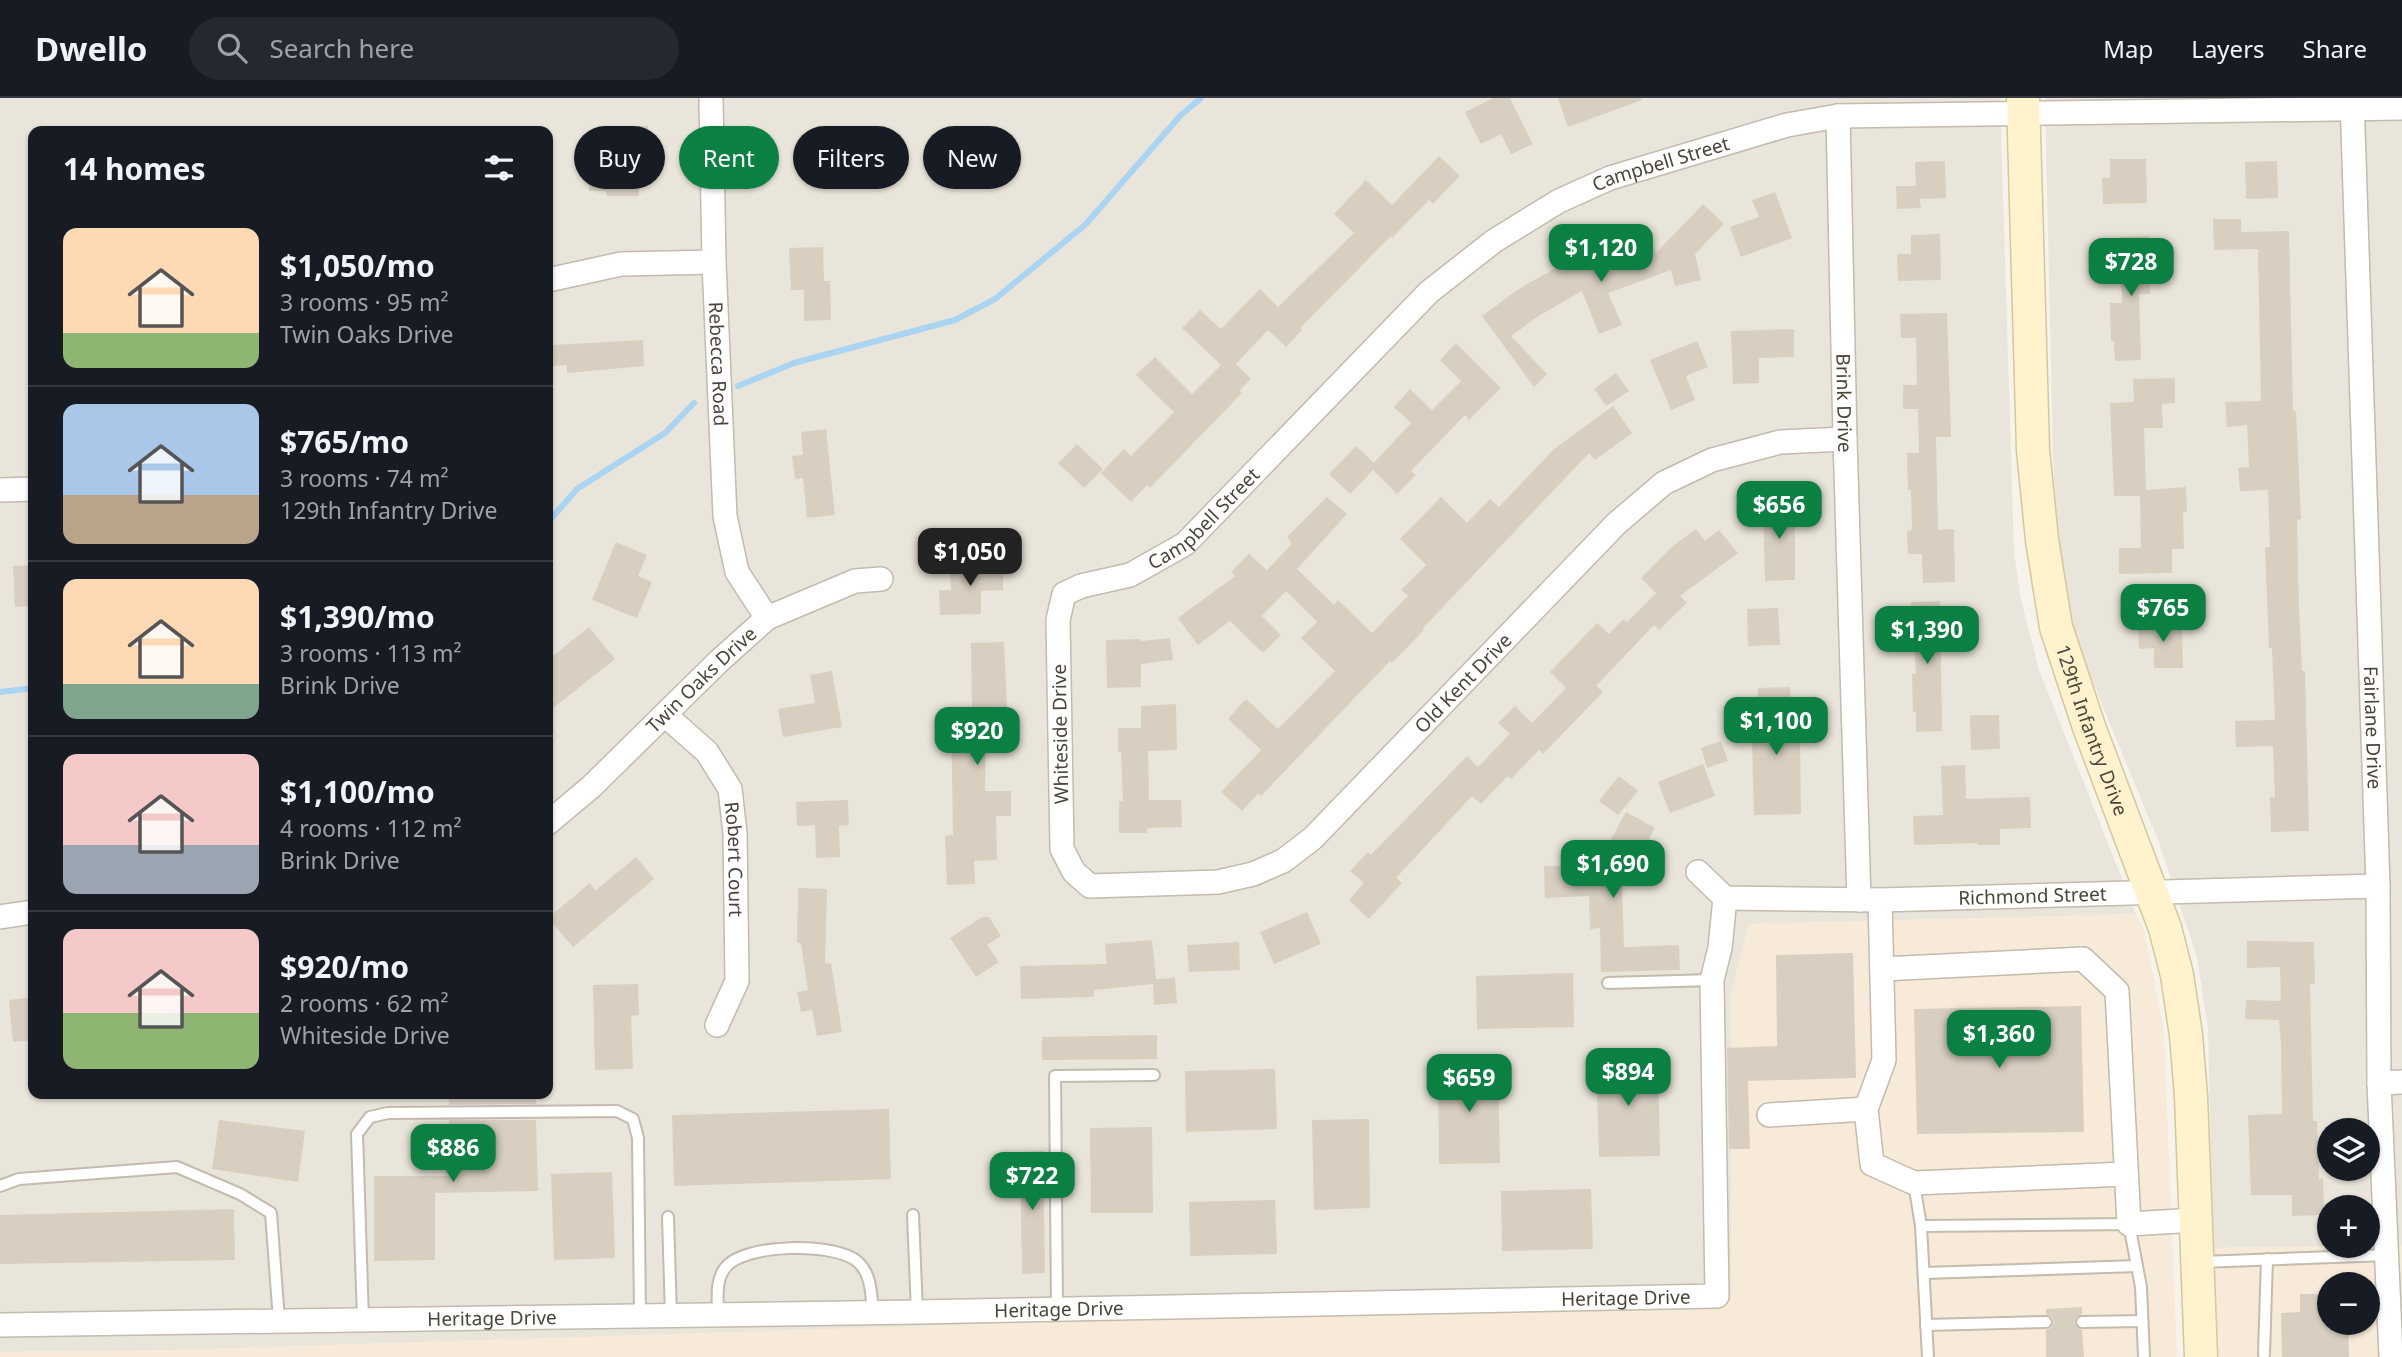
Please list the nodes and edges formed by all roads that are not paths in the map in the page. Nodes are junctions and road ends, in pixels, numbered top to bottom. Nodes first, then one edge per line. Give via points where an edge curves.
1 (711, 98) edge
2 (2352, 104) edge
3 (2023, 106) edge
4 (2402, 108) edge
5 (1838, 116) junction
6 (714, 262) junction
7 (553, 278) edge
8 (1845, 439) junction
9 (28, 489) edge
10 (0, 490) edge
11 (881, 579) dead end
12 (1064, 594) joint
13 (767, 618) junction
14 (665, 715) junction
15 (553, 819) edge
16 (1074, 872) joint
17 (1698, 872) dead end
18 (2378, 886) junction
19 (2152, 893) junction
20 (1725, 898) junction
21 (1870, 900) junction
22 (28, 913) edge
23 (0, 917) edge
24 (1882, 969) junction
25 (1712, 980) junction
26 (1608, 983) dead end
27 (717, 1025) dead end
28 (1154, 1075) dead end
29 (2391, 1082) edge
30 (1866, 1109) junction
31 (1769, 1115) dead end
32 (2126, 1174) junction
33 (1914, 1183) junction
34 (0, 1186) edge
35 (913, 1215) dead end
36 (668, 1217) dead end
37 (2196, 1220) junction
38 (2129, 1224) junction
39 (1921, 1226) junction
40 (2388, 1255) junction
41 (2267, 1259) junction
42 (2197, 1262) junction
43 (2137, 1266) junction
44 (1924, 1273) junction
45 (1057, 1309) junction
46 (917, 1312) junction
47 (873, 1313) junction
48 (671, 1315) junction
49 (718, 1315) junction
50 (640, 1316) junction
51 (363, 1320) junction
52 (279, 1321) junction
53 (2142, 1321) junction
54 (2046, 1322) dead end
55 (2082, 1322) dead end
56 (0, 1325) edge
57 (1926, 1325) junction
58 (2264, 1354) dead end
59 (1928, 1357) edge
60 (2144, 1357) edge
61 (2201, 1357) edge
62 (2391, 1357) edge

1 - 6 street, Rebecca Road
2 - 3 street, Campbell Street
2 - 4 street, Campbell Street
2 - 18 street, Fairlane Drive
3 - 5 street, Campbell Street
3 - 19 street, 129th Infantry Drive via 2033,450 2056,627
5 - 8 street, Brink Drive
5 - 12 street, Campbell Street via 1787,125 1610,178 1559,201 1494,241 1429,292 1185,544 1130,575
6 - 7 street via 621,264
6 - 13 street, Rebecca Road via 725,516 737,572
8 - 16 street, Old Kent Drive via 1780,442 1712,460 1664,483 1617,523 1313,838 1283,861 1218,882 1090,886
8 - 21 street, Brink Drive
9 - 10 street
11 - 13 street, Twin Oaks Drive via 855,581
12 - 16 street, Whiteside Drive via 1058,620 1062,849
13 - 14 street, Twin Oaks Drive
14 - 15 street, Twin Oaks Drive
14 - 27 street, Robert Court via 707,752 730,789 737,981
17 - 20 street
18 - 19 street, Richmond Street
18 - 29 street, Fairlane Drive
19 - 21 street, Richmond Street
19 - 37 street, 129th Infantry Drive via 2177,975 2186,1035
20 - 21 street, Richmond Street
20 - 25 street, Heritage Drive
21 - 24 street, Brink Drive
22 - 23 street
24 - 30 street, Brink Drive via 1884,1059
24 - 32 street via 2083,959 2117,991
25 - 26 lane
25 - 45 street, Heritage Drive via 1717,1296
28 - 45 lane via 1055,1076
29 - 40 street, Fairlane Drive
30 - 31 street
30 - 33 street via 1872,1164
32 - 33 street
32 - 38 street
33 - 39 lane
34 - 52 lane via 19,1180 177,1167 240,1194 271,1213
35 - 46 lane
36 - 48 lane
37 - 38 street
37 - 42 street, 129th Infantry Drive
38 - 39 lane
38 - 43 lane
39 - 44 lane
40 - 41 lane
40 - 62 street, Fairlane Drive
41 - 42 lane
41 - 58 lane
42 - 61 street, 129th Infantry Drive
43 - 44 lane
43 - 53 lane
44 - 57 lane
45 - 46 street, Heritage Drive
46 - 47 street, Heritage Drive
47 - 49 street, Heritage Drive
47 - 49 lane via 867,1273 857,1261 807,1248 742,1254 726,1265 718,1280
48 - 49 street, Heritage Drive
48 - 50 street, Heritage Drive
50 - 51 street, Heritage Drive
50 - 51 lane via 638,1138 633,1119 617,1111 388,1113 370,1117 357,1134
51 - 52 street, Heritage Drive
52 - 56 street, Heritage Drive
53 - 55 lane
53 - 60 lane
54 - 57 lane
57 - 59 lane

